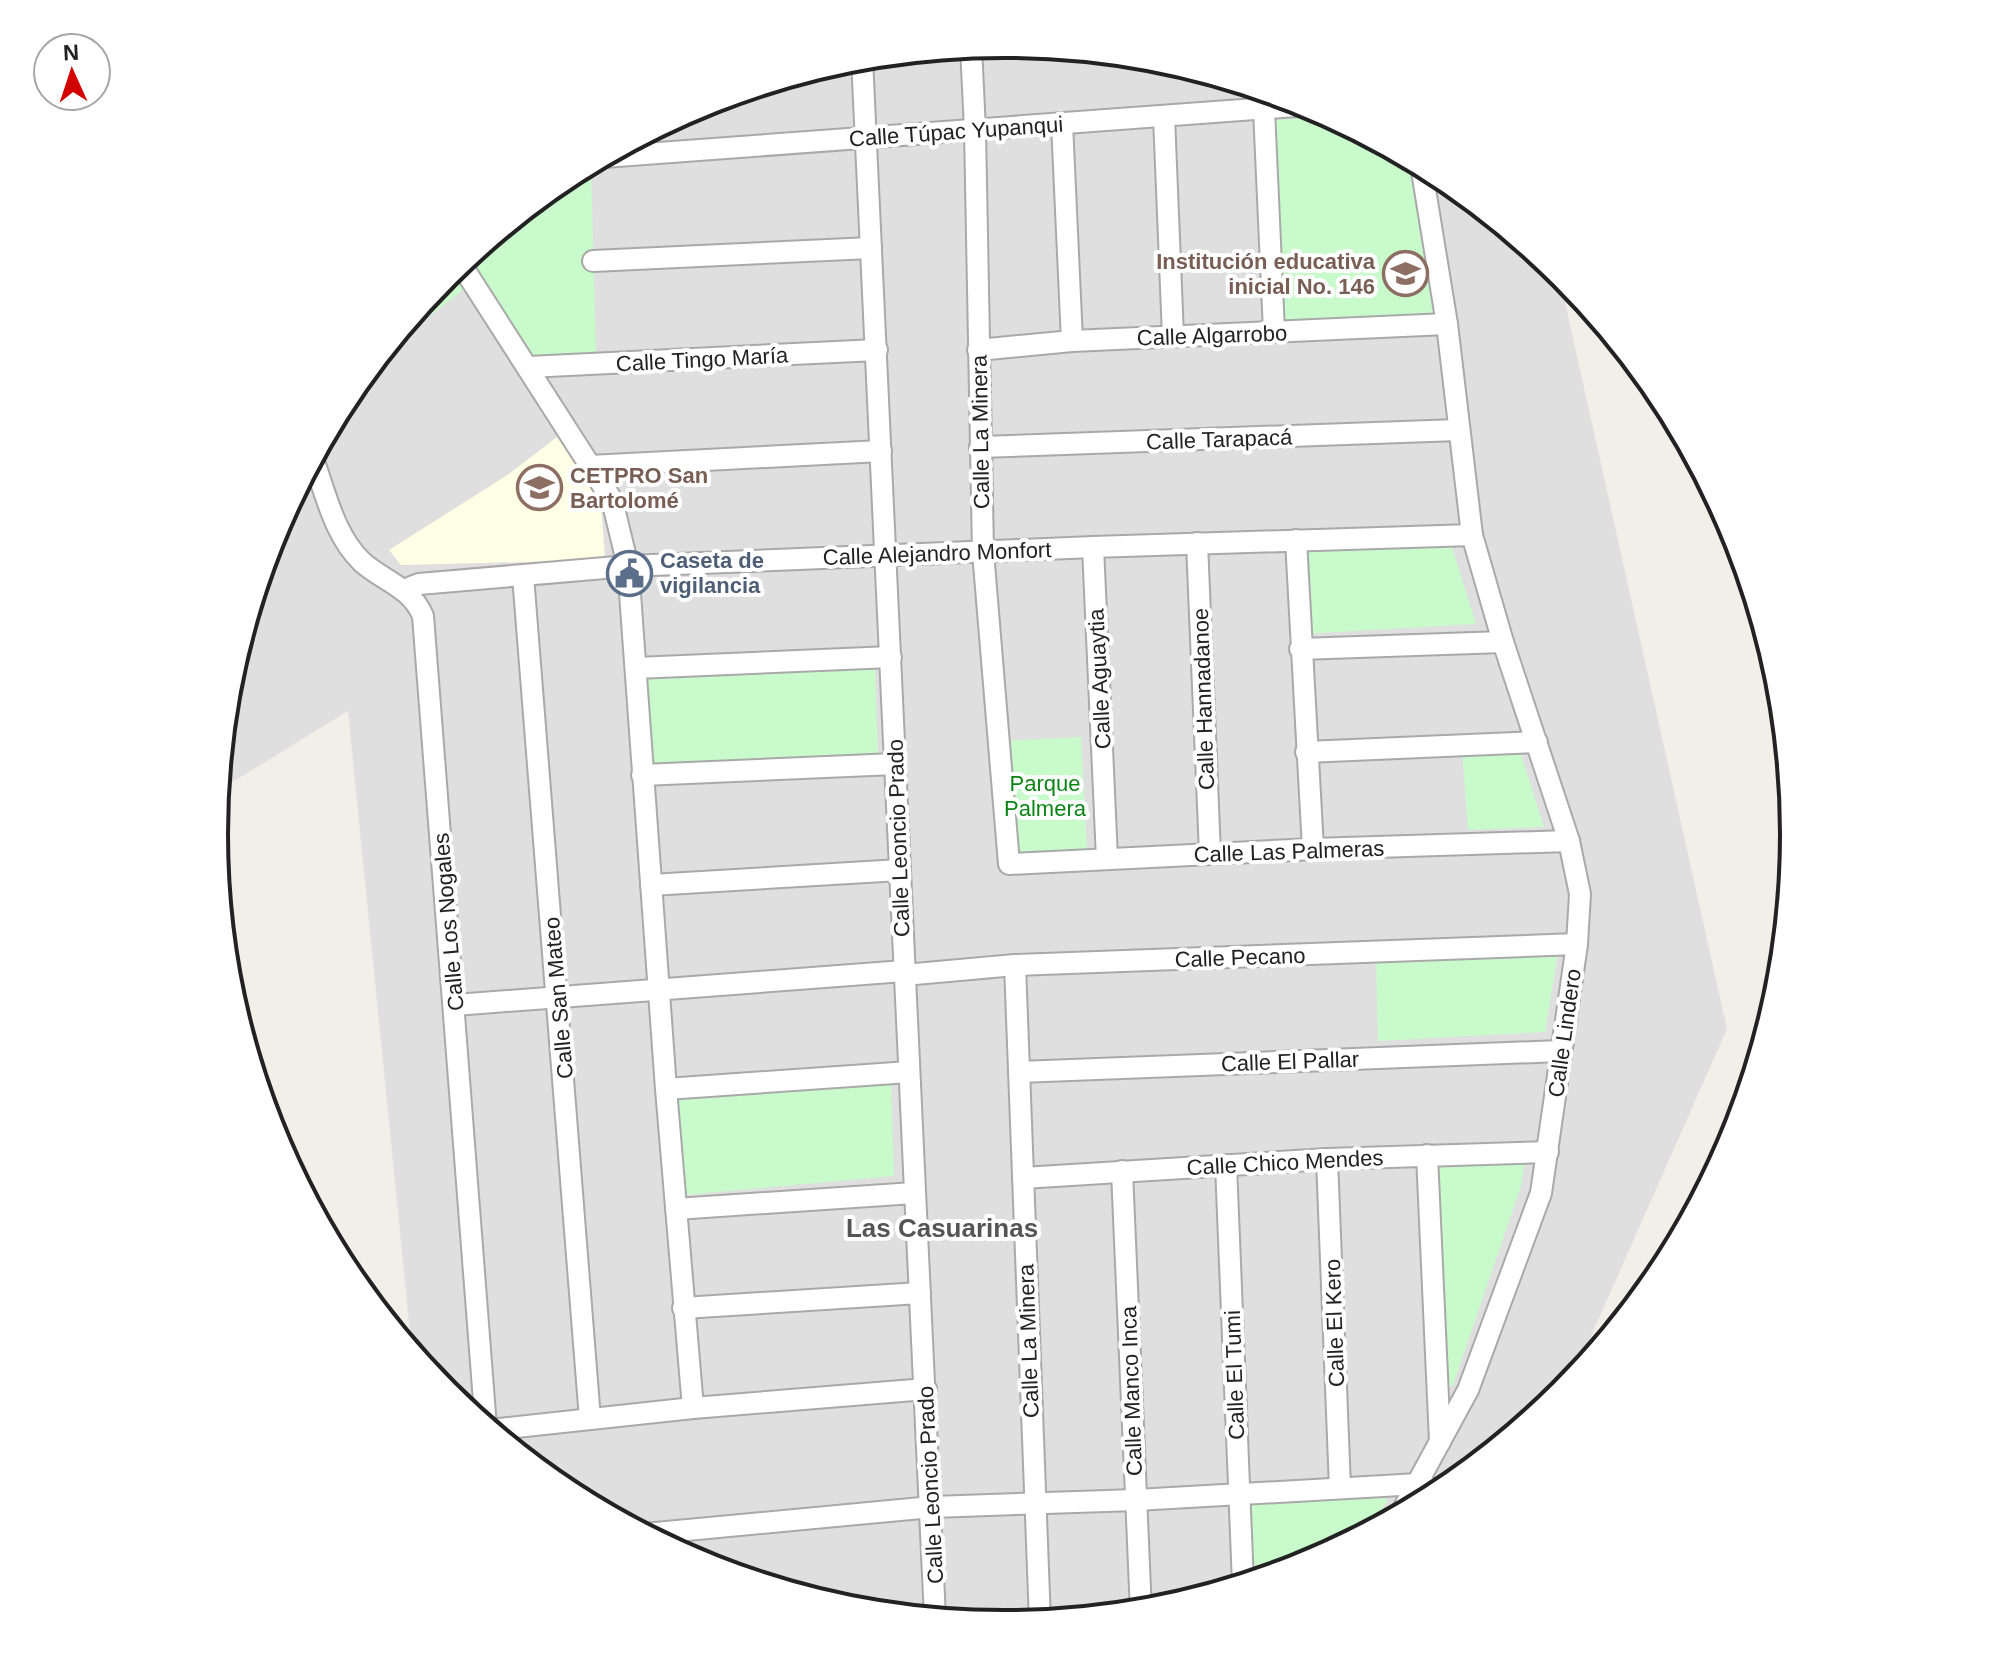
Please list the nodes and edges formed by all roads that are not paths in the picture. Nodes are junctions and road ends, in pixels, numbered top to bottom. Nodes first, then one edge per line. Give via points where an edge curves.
1 (972, 59) edge
2 (863, 71) edge
3 (1277, 108) edge
4 (1264, 109) junction
5 (1164, 117) junction
6 (1062, 123) junction
7 (975, 130) junction
8 (865, 137) junction
9 (629, 155) edge
10 (1424, 181) edge
11 (871, 248) junction
12 (593, 261) dead end
13 (467, 274) edge
14 (1447, 324) junction
15 (1274, 332) junction
16 (1173, 336) junction
17 (1072, 341) junction
18 (877, 350) junction
19 (978, 350) junction
20 (528, 367) junction
21 (1458, 430) junction
22 (980, 447) junction
23 (881, 451) junction
24 (589, 466) junction
25 (318, 472) edge
26 (1472, 535) junction
27 (1296, 540) junction
28 (1197, 543) junction
29 (1093, 547) junction
30 (983, 552) junction
31 (886, 555) junction
32 (628, 566) junction
33 (523, 576) junction
34 (409, 594) junction
35 (1503, 642) junction
36 (1300, 649) junction
37 (891, 657) junction
38 (636, 668) junction
39 (1537, 742) junction
40 (1306, 752) junction
41 (895, 764) junction
42 (642, 775) junction
43 (1569, 841) junction
44 (1313, 849) junction
45 (1210, 854) junction
46 (1107, 859) junction
47 (1009, 864) joint
48 (900, 870) junction
49 (651, 885) junction
50 (1577, 944) junction
51 (1015, 965) junction
52 (904, 973) junction
53 (658, 988) junction
54 (558, 996) junction
55 (455, 1005) junction
56 (1561, 1051) junction
57 (909, 1072) junction
58 (1019, 1072) junction
59 (666, 1089) junction
60 (1548, 1152) junction
61 (1427, 1155) junction
62 (1327, 1159) junction
63 (1226, 1165) junction
64 (1122, 1171) junction
65 (1023, 1178) junction
66 (914, 1193) junction
67 (676, 1209) junction
68 (920, 1293) junction
69 (683, 1308) junction
70 (926, 1389) junction
71 (693, 1408) junction
72 (487, 1412) edge
73 (590, 1419) junction
74 (503, 1427) edge
75 (1440, 1446) junction
76 (1418, 1484) junction
77 (1426, 1486) edge
78 (1340, 1488) junction
79 (1239, 1495) junction
80 (1411, 1495) edge
81 (1136, 1500) junction
82 (1034, 1504) junction
83 (932, 1507) junction
84 (664, 1532) edge
85 (1243, 1574) edge
86 (1140, 1598) edge
87 (935, 1607) edge
88 (1039, 1610) edge

1 - 7 street, Calle La Minera
2 - 8 street, Calle Leoncio Prado
3 - 4 street, Calle Túpac Yupanqui
4 - 5 street, Calle Túpac Yupanqui
4 - 15 street
5 - 6 street, Calle Túpac Yupanqui
5 - 16 street
6 - 7 street, Calle Túpac Yupanqui
6 - 17 street
7 - 8 street, Calle Túpac Yupanqui
7 - 19 street, Calle La Minera
8 - 9 street, Calle Túpac Yupanqui
8 - 11 street, Calle Leoncio Prado
10 - 14 street, Calle Lindero
11 - 12 street
11 - 18 street, Calle Leoncio Prado
13 - 20 street
14 - 15 street, Calle Algarrobo
14 - 21 street, Calle Lindero
15 - 16 street, Calle Algarrobo
16 - 17 street, Calle Algarrobo
17 - 19 street, Calle Algarrobo
18 - 20 street, Calle Tingo María
18 - 23 street, Calle Leoncio Prado
19 - 22 street, Calle La Minera
20 - 24 street
21 - 22 street, Calle Tarapacá
21 - 26 street, Calle Lindero
22 - 30 street, Calle La Minera
23 - 24 street
23 - 31 street, Calle Leoncio Prado
24 - 32 street via 612,500
25 - 34 street via 340,533 363,563
26 - 27 street, Calle Alejandro Monfort
26 - 35 street, Calle Lindero
27 - 28 street, Calle Alejandro Monfort
27 - 36 street
28 - 29 street, Calle Alejandro Monfort
28 - 45 street, Calle Hannadanoe
29 - 30 street, Calle Alejandro Monfort
29 - 46 street, Calle Aguaytia
30 - 31 street, Calle Alejandro Monfort
30 - 47 street, Calle La Minera
31 - 32 street, Calle Alejandro Monfort
31 - 37 street, Calle Leoncio Prado
32 - 33 street, Calle Alejandro Monfort
32 - 38 street
33 - 34 street, Calle Alejandro Monfort via 419,584
33 - 54 street, Calle San Mateo
34 - 55 street, Calle Los Nogales via 423,616
35 - 36 street
35 - 39 street, Calle Lindero
36 - 40 street
37 - 38 street
37 - 41 street, Calle Leoncio Prado
38 - 42 street
39 - 40 street
39 - 43 street, Calle Lindero
40 - 44 street
41 - 42 street
41 - 48 street, Calle Leoncio Prado
42 - 49 street
43 - 44 street, Calle Las Palmeras
43 - 50 street, Calle Lindero via 1580,894
44 - 45 street, Calle Las Palmeras
45 - 46 street, Calle Las Palmeras
46 - 47 street, Calle Las Palmeras
48 - 49 street
48 - 52 street, Calle Leoncio Prado
49 - 53 street
50 - 51 street, Calle Pecano
50 - 56 street, Calle Lindero
51 - 52 street, Calle Pecano
51 - 58 street, Calle La Minera
52 - 53 street, Calle Pecano
52 - 57 street, Calle Leoncio Prado
53 - 54 street, Calle Pecano
53 - 59 street
54 - 55 street, Calle Pecano
54 - 73 street, Calle San Mateo
55 - 72 street, Calle Los Nogales
56 - 58 street, Calle El Pallar
56 - 60 street, Calle Lindero
57 - 59 street
57 - 66 street, Calle Leoncio Prado
58 - 65 street, Calle La Minera
59 - 67 street
60 - 61 street, Calle Chico Mendes
60 - 75 street, Calle Lindero via 1536,1207 1468,1390
61 - 62 street, Calle Chico Mendes
61 - 75 street
62 - 63 street, Calle Chico Mendes
62 - 78 street, Calle El Kero
63 - 64 street, Calle Chico Mendes
63 - 79 street, Calle El Tumi
64 - 65 street, Calle Chico Mendes
64 - 81 street, Calle Manco Inca
65 - 82 street, Calle La Minera
66 - 67 street
66 - 68 street, Calle Leoncio Prado
67 - 69 street
68 - 69 street
68 - 70 street, Calle Leoncio Prado
69 - 71 street
70 - 71 street
70 - 83 street, Calle Leoncio Prado
71 - 73 street
73 - 74 street
75 - 76 street, Calle Lindero
76 - 77 street
76 - 78 street
76 - 80 street, Calle Lindero
78 - 79 street
79 - 81 street
79 - 85 street, Calle El Tumi
81 - 82 street
81 - 86 street, Calle Manco Inca
82 - 83 street
82 - 88 street, Calle La Minera
83 - 84 street
83 - 87 street, Calle Leoncio Prado

